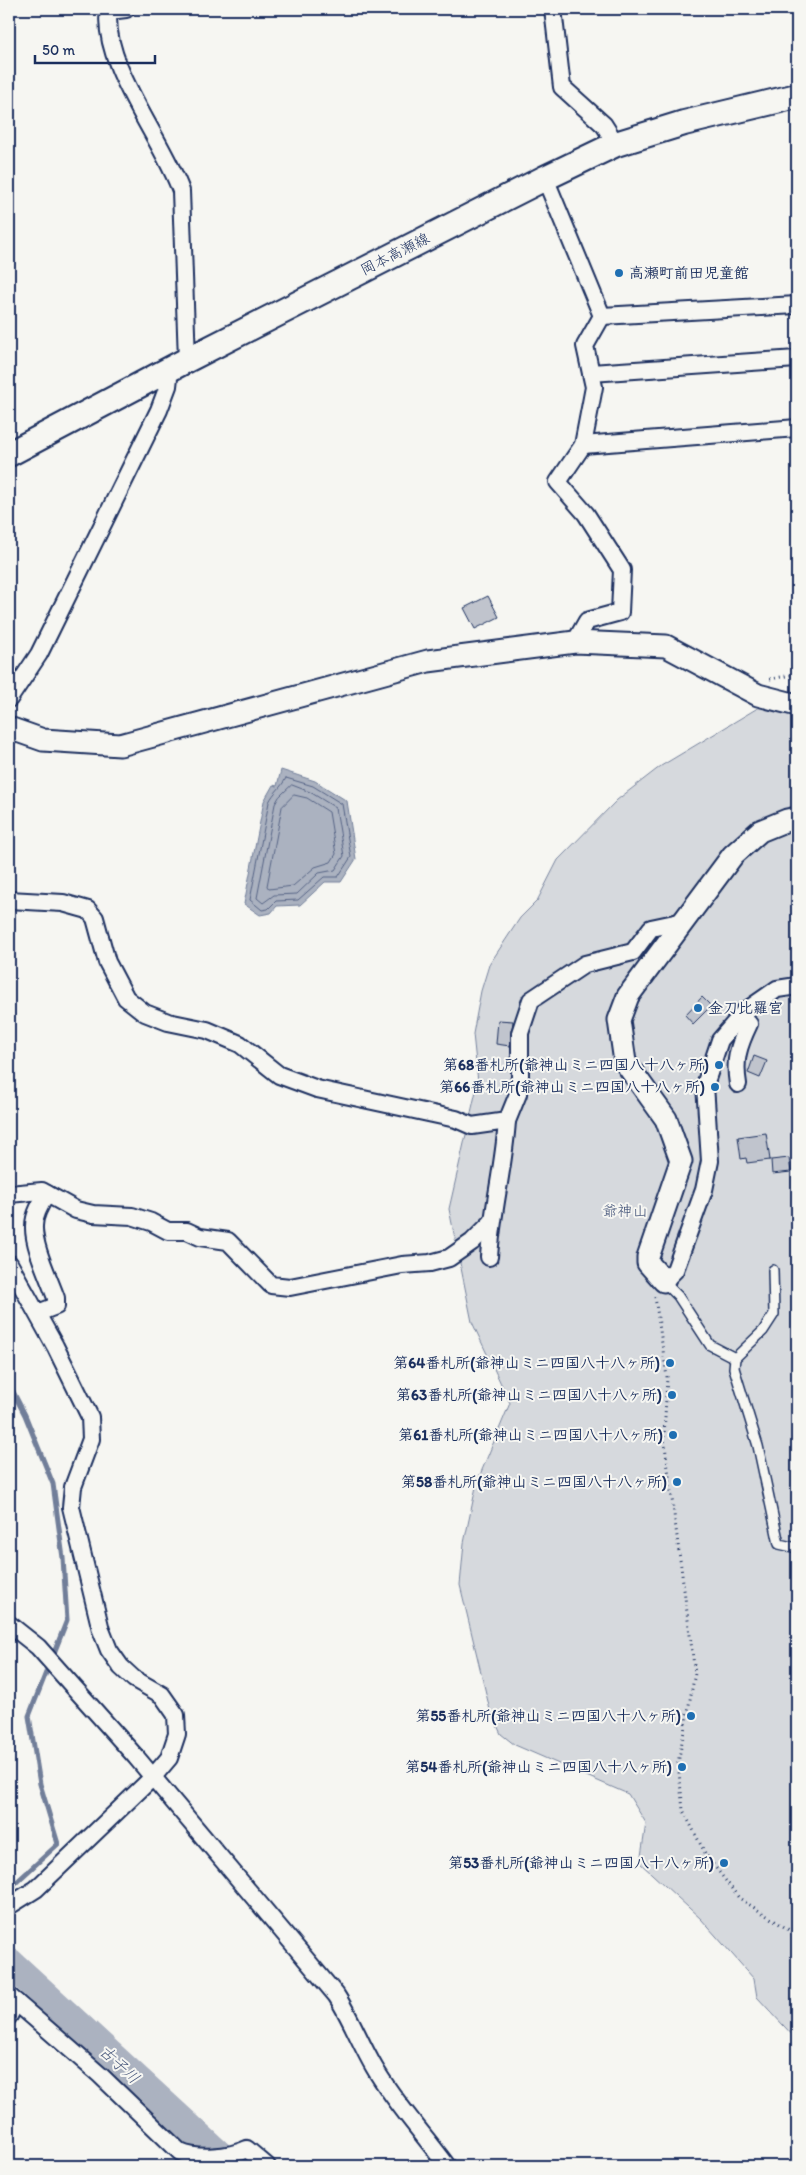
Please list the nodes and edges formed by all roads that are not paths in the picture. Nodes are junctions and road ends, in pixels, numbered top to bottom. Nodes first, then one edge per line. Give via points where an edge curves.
1 (126, 9) edge
2 (552, 9) edge
3 (109, 10) edge
4 (797, 96) edge
5 (616, 144) junction
6 (545, 178) junction
7 (797, 305) edge
8 (602, 316) junction
9 (797, 359) edge
10 (178, 364) junction
11 (591, 372) junction
12 (797, 428) edge
13 (583, 445) junction
14 (9, 454) edge
15 (575, 642) junction
16 (9, 699) edge
17 (797, 706) edge
18 (9, 728) edge
19 (797, 818) edge
20 (9, 900) edge
21 (684, 921) junction
22 (797, 986) edge
23 (740, 1016) junction
24 (738, 1084) dead end
25 (507, 1121) junction
26 (9, 1194) edge
27 (47, 1194) junction
28 (491, 1223) junction
29 (489, 1257) dead end
30 (9, 1263) edge
31 (773, 1270) dead end
32 (664, 1281) junction
33 (38, 1314) junction
34 (735, 1358) junction
35 (797, 1548) edge
36 (9, 1624) edge
37 (152, 1778) junction
38 (9, 1906) edge
39 (11, 2005) edge
40 (267, 2166) edge
41 (447, 2166) edge

1 - 3 street
2 - 5 street via 562,86 604,125
3 - 10 street via 116,58 181,191
4 - 5 main road, 岡本高瀬線
5 - 6 main road, 岡本高瀬線
6 - 8 street
6 - 10 main road, 岡本高瀬線
7 - 8 street
8 - 11 street via 585,346
9 - 11 street
10 - 14 main road, 岡本高瀬線
10 - 16 street via 73,588 39,654
11 - 13 street via 594,387
12 - 13 street
13 - 15 street via 558,482 586,514 622,570 621,595 620,612 587,622
15 - 17 street via 666,646 758,695
15 - 18 street via 428,661 120,745 43,740
19 - 21 street via 760,831 733,854
20 - 25 street via 63,903 88,910 95,918 107,962 126,998 145,1013 168,1022 207,1030 240,1044 279,1075 317,1089 456,1119 472,1126
21 - 25 street via 651,928 633,952 585,964 531,1000 520,1033 518,1094
21 - 32 street via 628,996 619,1020 625,1062 666,1119 681,1161 648,1257 648,1264
22 - 23 street via 777,989
23 - 24 street via 749,1024 735,1065
23 - 32 street via 720,1040 705,1085 710,1161 704,1190 675,1270
25 - 28 street via 504,1162
26 - 27 street via 42,1191
27 - 28 street via 76,1210 132,1216 168,1231 187,1231 200,1237 228,1241 271,1285 290,1287 449,1258
27 - 33 street via 39,1207 34,1226 56,1306
28 - 29 street
30 - 33 street
31 - 34 lane via 774,1314 763,1331
32 - 34 lane via 678,1296 710,1345
33 - 37 street via 90,1417 91,1439 73,1487 71,1507 101,1630 121,1667 134,1679 162,1695 176,1715 177,1734 169,1758
34 - 35 lane via 734,1368 758,1446 779,1544
36 - 37 street via 38,1647
37 - 38 street via 36,1888
37 - 41 street via 336,1995 392,2096
39 - 40 street via 100,2075 180,2152 202,2156 239,2153 247,2149

